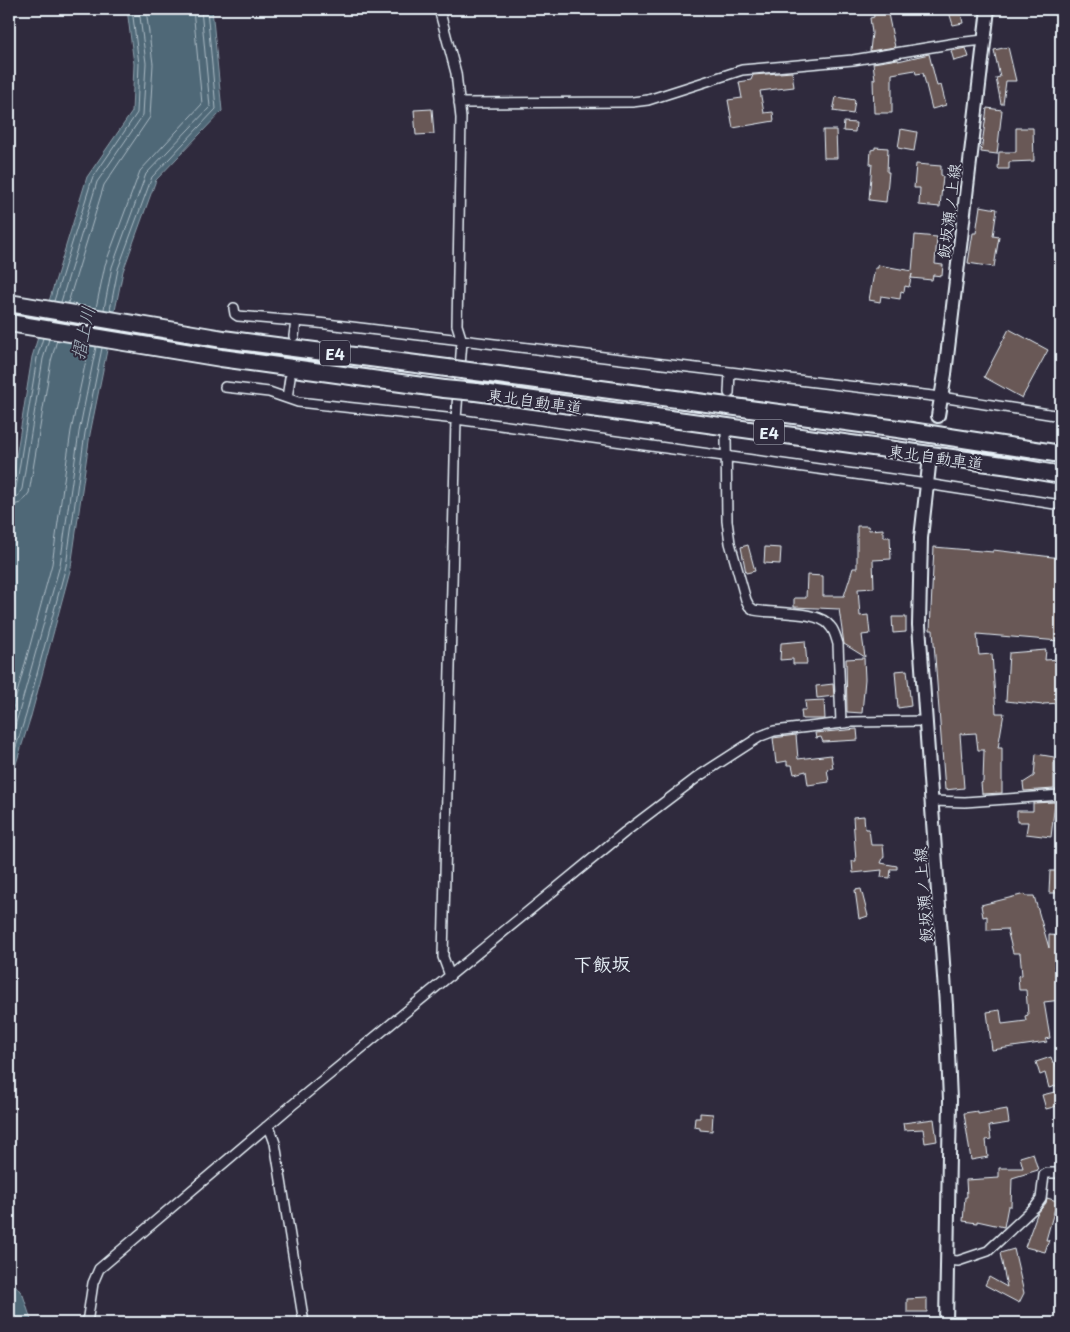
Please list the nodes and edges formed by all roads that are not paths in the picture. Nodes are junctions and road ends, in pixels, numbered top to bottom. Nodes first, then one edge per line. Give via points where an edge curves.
1 (439, 9) edge
2 (988, 9) edge
3 (984, 40) junction
4 (459, 103) junction
5 (9, 303) edge
6 (234, 308) dead end
7 (296, 321) junction
8 (9, 323) edge
9 (294, 336) dead end
10 (462, 341) junction
11 (730, 372) junction
12 (290, 378) dead end
13 (225, 387) dead end
14 (729, 392) tunnel mouth
15 (941, 397) junction
16 (287, 398) junction
17 (938, 416) tunnel mouth
18 (1061, 416) edge
19 (456, 419) junction
20 (726, 435) tunnel mouth
21 (1061, 454) edge
22 (726, 457) junction
23 (929, 466) tunnel mouth
24 (1061, 475) edge
25 (927, 484) junction
26 (1061, 505) edge
27 (926, 721) junction
28 (841, 723) junction
29 (1061, 795) edge
30 (932, 801) junction
31 (450, 976) junction
32 (266, 1127) junction
33 (1061, 1173) edge
34 (947, 1260) junction
35 (87, 1323) edge
36 (304, 1323) edge
37 (946, 1323) edge

1 - 4 street via 456,73
2 - 3 main road, 飯坂瀬ノ上線
3 - 4 street via 853,60 742,70 648,100 632,102
3 - 15 main road, 飯坂瀬ノ上線
4 - 10 street via 457,325
5 - 21 highway, 東北自動車道 / E4, bridge via 223,339
6 - 7 street via 238,316
7 - 9 street
7 - 10 street
8 - 24 highway, 東北自動車道 / E4, bridge via 221,358
10 - 11 street
10 - 19 street
11 - 14 street
11 - 15 street
12 - 16 street
13 - 16 street via 269,392
15 - 17 main road, 飯坂瀬ノ上線
15 - 18 street
16 - 19 street via 298,402
19 - 22 street
19 - 31 street via 443,957
20 - 22 street
22 - 25 street
22 - 28 street via 730,543 746,600 754,610 807,615 830,624 838,644
23 - 25 main road, 飯坂瀬ノ上線
25 - 26 street
25 - 27 main road, 飯坂瀬ノ上線 via 919,594
27 - 28 street
27 - 30 main road, 飯坂瀬ノ上線
28 - 31 street via 774,731 699,776 631,827
29 - 30 street
30 - 34 main road, 飯坂瀬ノ上線 via 950,1100
31 - 32 street
32 - 35 street via 99,1270 92,1283
32 - 36 street via 275,1143
33 - 34 street via 1044,1174 1041,1199 1036,1206 988,1252 958,1261
34 - 37 main road, 飯坂瀬ノ上線

